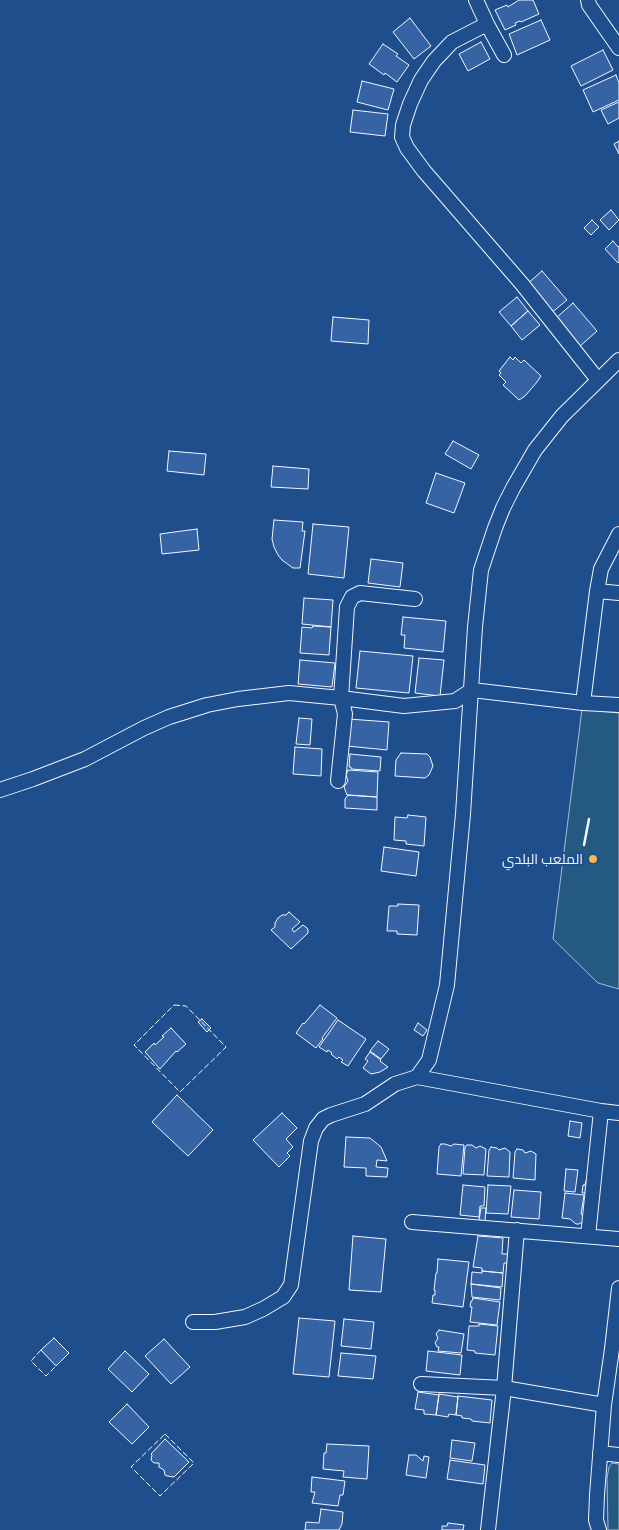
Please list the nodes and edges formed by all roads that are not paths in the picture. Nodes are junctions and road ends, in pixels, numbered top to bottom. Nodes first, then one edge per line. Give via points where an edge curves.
1 (476, 0) edge
2 (588, 0) edge
3 (487, 24) junction
4 (619, 48) edge
5 (504, 55) dead end
6 (619, 360) edge
7 (598, 380) junction
8 (619, 534) edge
9 (597, 591) junction
10 (619, 594) edge
11 (415, 599) dead end
12 (472, 690) junction
13 (341, 698) junction
14 (583, 703) junction
15 (619, 705) edge
16 (338, 781) dead end
17 (0, 790) edge
18 (417, 1077) junction
19 (600, 1111) junction
20 (619, 1113) edge
21 (412, 1222) dead end
22 (517, 1230) junction
23 (588, 1236) junction
24 (619, 1239) edge
25 (619, 1288) edge
26 (193, 1322) dead end
27 (616, 1349) edge
28 (421, 1384) dead end
29 (504, 1388) junction
30 (604, 1405) junction
31 (600, 1453) junction
32 (619, 1455) edge
33 (488, 1530) edge
34 (599, 1530) edge

1 - 3 street
2 - 4 street
3 - 5 street
3 - 7 street via 452,42 434,61 410,104 402,137 424,171 522,284
6 - 7 street
7 - 12 street via 562,416 535,450 495,528 481,570
8 - 9 street via 601,569
9 - 10 street
9 - 14 street
11 - 13 street via 360,593 352,597 347,607
12 - 13 street via 455,701 404,706
12 - 14 street
12 - 18 street via 447,985 429,1060
13 - 16 street via 345,714
13 - 17 street via 289,693 208,705 169,717 85,759
14 - 15 street
18 - 19 street
18 - 26 street via 396,1084 365,1104 323,1119 316,1128 311,1141 291,1285 283,1297 264,1310 245,1317
19 - 20 street
19 - 23 street
21 - 22 street
22 - 23 street
22 - 29 street
23 - 24 street
25 - 27 street
27 - 30 street
28 - 29 street
29 - 30 street
29 - 33 street
30 - 31 street
31 - 32 street
31 - 34 street via 596,1512

